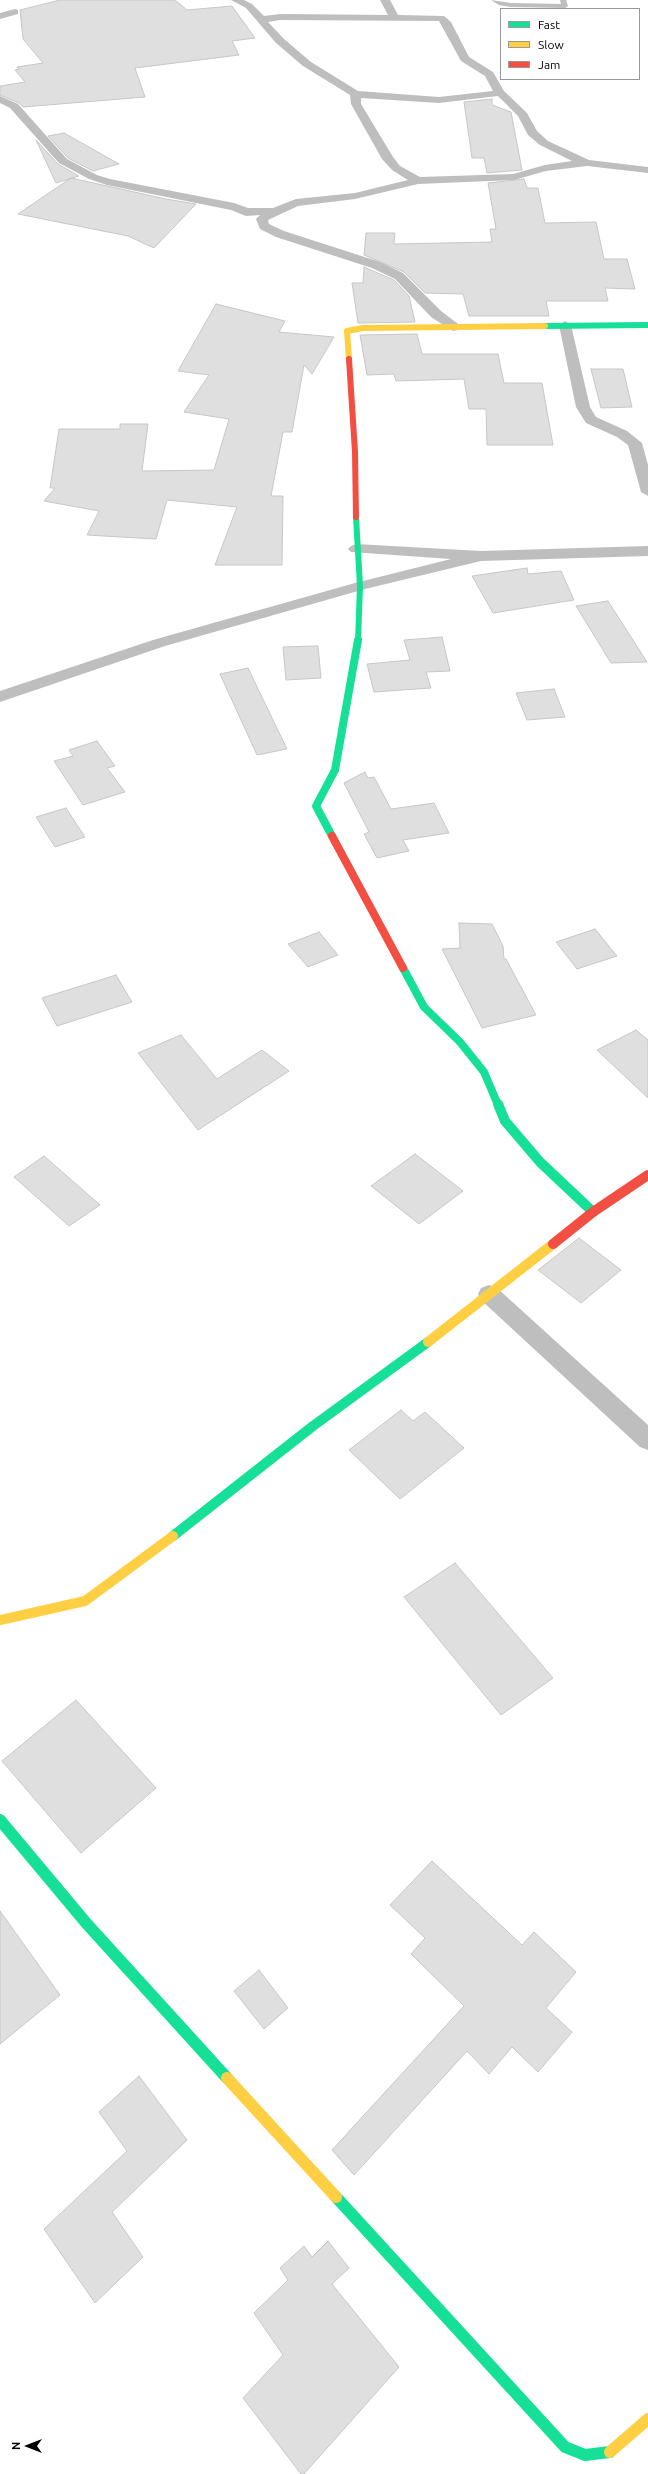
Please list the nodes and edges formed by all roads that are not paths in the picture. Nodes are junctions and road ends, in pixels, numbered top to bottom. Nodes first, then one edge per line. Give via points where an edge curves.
1 (236, 0) edge
2 (385, 0) edge
3 (494, 0) edge
4 (562, 0) edge
5 (15, 12) dead end
6 (0, 16) edge
7 (395, 18) junction
8 (260, 20) junction
9 (500, 93) junction
10 (355, 94) junction
11 (0, 99) edge
12 (544, 143) junction
13 (587, 163) junction
14 (648, 170) edge
15 (528, 172) junction
16 (418, 181) junction
17 (275, 211) junction
18 (565, 325) junction
19 (648, 325) edge
20 (453, 327) junction
21 (648, 492) edge
22 (356, 549) junction
23 (648, 551) edge
24 (481, 556) junction
25 (360, 586) junction
26 (0, 697) edge
27 (648, 1175) edge
28 (593, 1212) junction
29 (489, 1294) junction
30 (648, 1440) edge
31 (0, 1620) edge
32 (0, 1820) edge
33 (648, 2419) edge
34 (585, 2465) edge

1 - 8 street via 249,6
2 - 7 street
3 - 4 lane via 511,5 565,6
5 - 6 street
7 - 8 street via 280,17
7 - 9 street via 441,18 446,22 465,59 489,74
8 - 10 street via 307,64
9 - 10 street via 439,100
9 - 12 street via 524,115 532,133
10 - 16 street via 356,104 388,159 396,168
11 - 17 street via 14,106 63,161 107,182 234,207 246,212
12 - 13 street
12 - 15 street via 533,158
13 - 14 street
13 - 15 street
15 - 16 street via 500,178
16 - 17 street via 355,196 296,203
17 - 20 street via 262,219 264,226 280,234 376,265 399,276 436,314
18 - 19 street
18 - 20 street
18 - 21 street via 583,407 590,420 622,434 635,443
20 - 22 street via 363,328 347,331 355,452
22 - 24 street
22 - 25 street
23 - 24 street
24 - 25 street
25 - 26 street via 159,644
25 - 28 street via 359,634 335,770 316,806 424,1007 460,1042 484,1072 505,1121 540,1162
27 - 28 street
28 - 29 street
29 - 30 street
29 - 31 street via 394,1369 313,1426 163,1544 85,1601
32 - 34 street via 87,1924 565,2447
33 - 34 street via 610,2452

